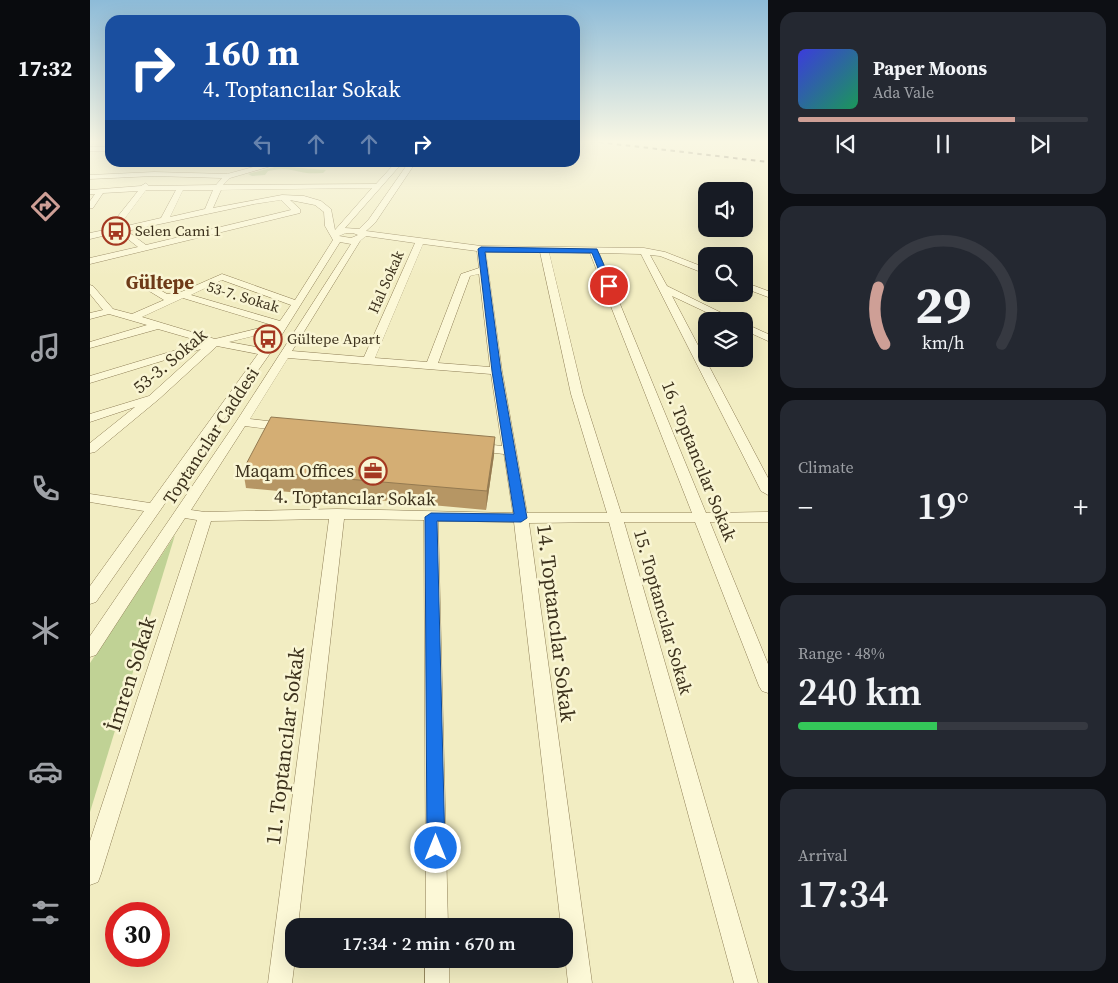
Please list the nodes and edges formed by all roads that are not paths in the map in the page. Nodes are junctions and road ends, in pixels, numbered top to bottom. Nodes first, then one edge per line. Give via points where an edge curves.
1 (181, 187) junction
2 (218, 187) junction
3 (238, 187) edge
4 (377, 187) edge
5 (399, 187) edge
6 (143, 188) junction
7 (90, 192) edge
8 (101, 192) junction
9 (282, 197) junction
10 (90, 206) edge
11 (208, 211) junction
12 (352, 214) junction
13 (164, 220) junction
14 (379, 222) junction
15 (120, 230) junction
16 (337, 235) junction
17 (90, 236) edge
18 (360, 236) junction
19 (420, 242) junction
20 (145, 248) junction
21 (481, 249) junction
22 (544, 250) junction
23 (594, 250) junction
24 (644, 251) junction
25 (90, 261) edge
26 (698, 268) edge
27 (483, 270) junction
28 (139, 281) dead end
29 (90, 288) edge
30 (663, 288) junction
31 (753, 288) edge
32 (768, 294) edge
33 (182, 295) junction
34 (298, 304) junction
35 (109, 311) junction
36 (714, 312) edge
37 (90, 316) edge
38 (132, 318) junction
39 (160, 325) junction
40 (284, 325) junction
41 (753, 330) edge
42 (768, 338) edge
43 (215, 342) junction
44 (90, 345) edge
45 (266, 352) junction
46 (285, 354) junction
47 (368, 361) junction
48 (432, 366) junction
49 (496, 371) junction
50 (90, 380) edge
51 (155, 397) junction
52 (90, 418) edge
53 (242, 422) junction
54 (301, 429) edge
55 (460, 445) edge
56 (90, 449) edge
57 (510, 451) junction
58 (768, 490) edge
59 (90, 498) edge
60 (153, 508) junction
61 (181, 513) junction
62 (337, 514) junction
63 (702, 516) junction
64 (205, 517) junction
65 (431, 517) junction
66 (615, 517) junction
67 (768, 517) edge
68 (521, 518) junction
69 (90, 598) edge
70 (90, 650) edge
71 (768, 686) edge
72 (90, 874) edge
73 (437, 918) edge
74 (437, 968) edge
75 (280, 983) edge
76 (437, 983) edge
77 (580, 983) edge
78 (746, 983) edge

1 - 2 street
1 - 6 street
1 - 13 street
2 - 3 street
2 - 11 street
4 - 12 street, Toptancılar Caddesi
5 - 14 street, Toptancılar Caddesi
6 - 8 street
6 - 15 street via 115,225
7 - 8 street
8 - 10 street
9 - 11 street
9 - 16 street via 307,198 325,207 329,226
9 - 20 street via 297,211
11 - 13 street
12 - 14 street via 359,220
12 - 16 street, Toptancılar Caddesi
13 - 15 street
14 - 18 street, Toptancılar Caddesi
14 - 19 street
15 - 17 street
15 - 20 street
16 - 18 street via 347,241
16 - 34 street, Toptancılar Caddesi
18 - 19 street
18 - 46 street, Toptancılar Caddesi
19 - 21 street
19 - 47 street, Hal Sokak
20 - 25 street
21 - 22 street
21 - 27 street, 14. Toptancılar Sokak
22 - 23 street
22 - 66 street, 15. Toptancılar Sokak via 578,394
23 - 24 street
23 - 63 street, 16. Toptancılar Sokak
24 - 26 street via 662,254
24 - 30 street
27 - 48 street via 466,274
27 - 49 street, 14. Toptancılar Sokak
28 - 33 street, 53-7. Sokak via 165,297
29 - 35 street
30 - 36 street
30 - 58 street
31 - 32 street
33 - 34 street via 222,277
33 - 38 street
33 - 40 street, 53-7. Sokak
34 - 40 street, Toptancılar Caddesi
35 - 37 street
35 - 38 street
38 - 39 street
39 - 43 street
39 - 44 street
40 - 43 street, 53-3. Sokak
40 - 45 street, Toptancılar Caddesi
41 - 42 street
43 - 45 street
43 - 50 street
43 - 51 street, 53-3. Sokak
45 - 60 street, Toptancılar Caddesi
46 - 47 street
46 - 53 street, Toptancılar Caddesi
47 - 48 street
48 - 49 street
49 - 57 street, 14. Toptancılar Sokak
51 - 52 street
51 - 56 street, 53-3. Sokak
53 - 54 street
53 - 61 street, Toptancılar Caddesi
55 - 57 street
57 - 68 street, 14. Toptancılar Sokak
59 - 60 street
60 - 69 street, Toptancılar Caddesi
61 - 64 street, 4. Toptancılar Sokak
61 - 70 street, Toptancılar Caddesi
62 - 64 street, 4. Toptancılar Sokak
62 - 65 street, 4. Toptancılar Sokak
62 - 75 street, 11. Toptancılar Sokak
63 - 66 street, 4. Toptancılar Sokak
63 - 67 street, 4. Toptancılar Sokak
63 - 71 street, 16. Toptancılar Sokak
64 - 72 street, İmren Sokak
65 - 68 street, 4. Toptancılar Sokak
65 - 73 street
66 - 68 street, 4. Toptancılar Sokak
66 - 78 street, 15. Toptancılar Sokak
68 - 77 street, 14. Toptancılar Sokak
74 - 76 street

